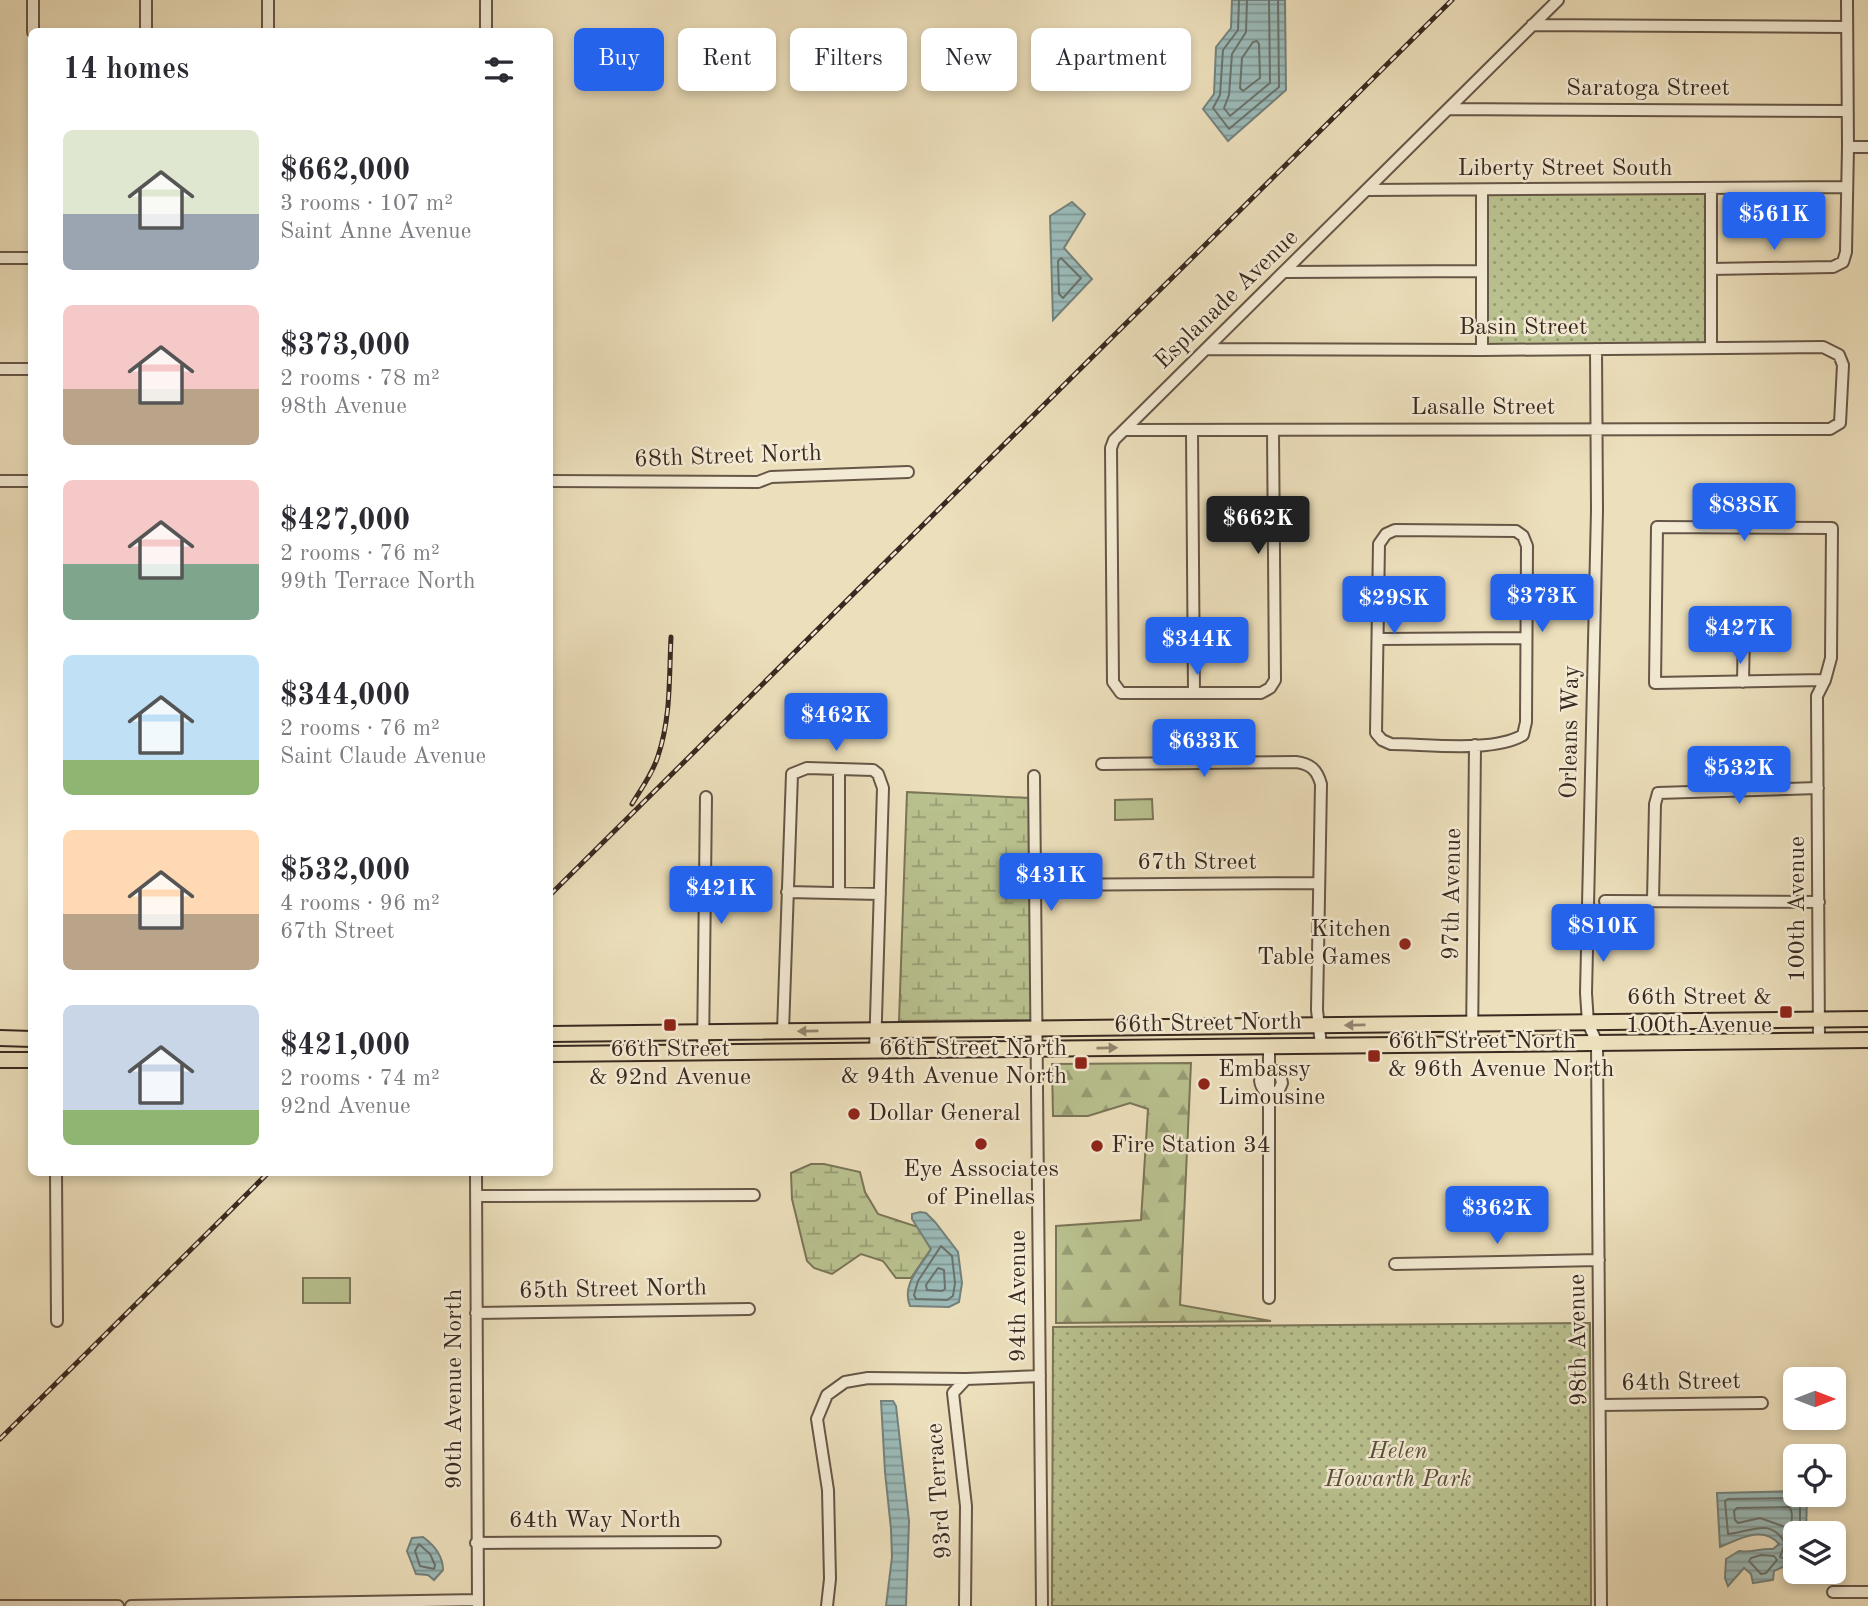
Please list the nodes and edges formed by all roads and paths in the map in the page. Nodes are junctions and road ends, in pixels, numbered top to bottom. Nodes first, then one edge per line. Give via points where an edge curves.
1 (33, 0) edge
2 (146, 0) edge
3 (268, 0) edge
4 (486, 0) edge
5 (1558, 0) edge
6 (1847, 0) edge
7 (1532, 25) junction
8 (1847, 27) junction
9 (33, 28) edge
10 (146, 28) edge
11 (268, 28) edge
12 (486, 28) edge
13 (1448, 109) junction
14 (1847, 111) junction
15 (1848, 147) junction
16 (1868, 147) edge
17 (1847, 187) junction
18 (1711, 189) junction
19 (1368, 190) junction
20 (1482, 191) junction
21 (0, 258) edge
22 (28, 258) edge
23 (1711, 269) junction
24 (1482, 271) junction
25 (1286, 272) junction
26 (1712, 348) junction
27 (1206, 349) junction
28 (1597, 349) junction
29 (1482, 350) junction
30 (0, 369) edge
31 (28, 369) edge
32 (1840, 423) joint
33 (1598, 428) junction
34 (1125, 430) junction
35 (1273, 430) junction
36 (1192, 431) junction
37 (908, 472) dead end
38 (0, 481) edge
39 (28, 481) edge
40 (553, 481) edge
41 (1744, 629) dead end
42 (1526, 638) junction
43 (1378, 639) junction
44 (1825, 680) junction
45 (1743, 682) junction
46 (1194, 693) junction
47 (1475, 745) junction
48 (1102, 764) dead end
49 (839, 769) junction
50 (1034, 776) dead end
51 (1818, 788) junction
52 (706, 797) dead end
53 (1318, 883) junction
54 (1034, 885) junction
55 (787, 892) junction
56 (839, 893) junction
57 (880, 894) junction
58 (1653, 900) junction
59 (1605, 901) dead end
60 (1819, 902) junction
61 (1588, 906) joint
62 (1868, 1019) edge
63 (1819, 1020) junction
64 (1588, 1023) junction
65 (1472, 1024) junction
66 (1320, 1026) junction
67 (1038, 1030) junction
68 (704, 1031) junction
69 (783, 1031) junction
70 (876, 1031) junction
71 (553, 1034) edge
72 (0, 1038) edge
73 (28, 1039) edge
74 (1868, 1040) edge
75 (1819, 1041) junction
76 (1597, 1043) junction
77 (1472, 1044) junction
78 (1269, 1045) junction
79 (1321, 1045) junction
80 (1038, 1049) junction
81 (875, 1051) junction
82 (704, 1053) junction
83 (553, 1054) edge
84 (0, 1060) edge
85 (28, 1060) edge
86 (56, 1176) edge
87 (476, 1176) edge
88 (754, 1195) dead end
89 (476, 1196) junction
90 (1599, 1260) junction
91 (1395, 1264) dead end
92 (1269, 1298) dead end
93 (749, 1309) dead end
94 (476, 1313) junction
95 (57, 1321) dead end
96 (1040, 1376) junction
97 (966, 1379) junction
98 (1762, 1403) dead end
99 (1601, 1405) junction
100 (715, 1542) dead end
101 (476, 1543) junction
102 (1833, 1592) dead end
103 (1868, 1592) edge
104 (478, 1603) edge
105 (0, 1606) edge
106 (118, 1606) edge
107 (131, 1606) edge
108 (827, 1606) edge
109 (965, 1606) edge
110 (1042, 1606) edge
111 (1601, 1606) edge

1 - 9 street
2 - 10 street
3 - 11 street
4 - 12 street
5 - 7 street, Esplanade Avenue
6 - 8 street
7 - 8 street
7 - 13 street, Esplanade Avenue
8 - 14 street
13 - 14 street, Saratoga Street
13 - 19 street, Esplanade Avenue
14 - 15 street
15 - 16 street
15 - 17 street
17 - 18 street, Liberty Street South
17 - 23 street via 1843,262 1833,267
18 - 20 street, Liberty Street South
18 - 23 street
19 - 20 street, Liberty Street South
19 - 25 street, Esplanade Avenue
20 - 24 street
21 - 22 street
23 - 26 street
24 - 25 street
24 - 29 street
25 - 27 street, Esplanade Avenue
26 - 28 street, Basin Street
26 - 32 street, Basin Street via 1823,346 1839,355 1843,365
27 - 29 street, Basin Street
27 - 34 street, Esplanade Avenue
28 - 29 street, Basin Street
28 - 33 street, Orleans Way
30 - 31 street
32 - 33 street, Lasalle Street via 1830,429
33 - 35 street, Lasalle Street
33 - 61 street, Orleans Way
34 - 36 street, Lasalle Street
34 - 46 street, Esplanade Avenue via 1111,448 1113,682 1121,693
35 - 36 street, Lasalle Street
35 - 46 street via 1275,680 1261,693
36 - 46 street
37 - 40 street, 68th Street North via 771,477 758,482
38 - 39 street
41 - 45 street
42 - 43 street
42 - 43 street via 1527,546 1523,536 1516,531 1395,530 1385,534 1379,544
42 - 47 street via 1523,735 1512,742
43 - 47 street via 1376,733 1382,740 1391,744
44 - 45 street
44 - 45 street, 100th Avenue via 1831,658 1832,528 1657,527 1655,683
44 - 51 street, 100th Avenue via 1817,696
47 - 65 street, 97th Avenue
48 - 53 street via 1296,762 1312,767 1321,783
49 - 55 street via 807,768 792,774
49 - 56 street
49 - 57 street via 873,770 882,780
50 - 54 street, 94th Avenue
51 - 58 street via 1658,793
51 - 60 street, 100th Avenue
52 - 68 street
53 - 54 street, 67th Street
53 - 66 street
54 - 67 street, 94th Avenue
55 - 56 street
55 - 69 street
56 - 57 street
57 - 70 street
58 - 59 street
58 - 60 street
60 - 63 street, 100th Avenue
61 - 64 street, 98th Avenue
62 - 63 main road, 66th Street North
63 - 64 main road, 66th Street North
63 - 75 street, 100th Avenue
64 - 65 main road, 66th Street North
64 - 76 street, 98th Avenue
65 -> 66 main road, 66th Street North
65 - 77 street, 97th Avenue
66 - 67 main road, 66th Street North
66 - 79 street
67 - 70 main road, 66th Street North
67 - 80 street, 94th Avenue
68 - 69 main road, 66th Street North
68 - 71 main road, 66th Street North
68 - 82 street
70 -> 69 main road, 66th Street North
70 - 81 street
72 - 73 main road
74 - 75 main road, 66th Street North
75 - 76 main road, 66th Street North
76 - 77 main road, 66th Street North
76 - 90 street, 98th Avenue
77 - 79 main road, 66th Street North
78 - 79 main road, 66th Street North
80 -> 78 main road, 66th Street North
78 - 92 street
80 - 81 main road, 66th Street North
80 - 96 street, 94th Avenue
81 - 82 main road, 66th Street North
82 - 83 main road, 66th Street North
84 - 85 main road
86 - 95 street
87 - 89 street, 90th Avenue North
88 - 89 street
89 - 94 street, 90th Avenue North
90 - 91 street
90 - 99 street, 98th Avenue
93 - 94 street, 65th Street North
94 - 101 street, 90th Avenue North
96 - 97 street
96 - 110 street, 94th Avenue
97 - 108 street via 868,1378 845,1382 827,1395 817,1419 828,1490
97 - 109 street, 93rd Terrace via 953,1393 966,1506
98 - 99 street, 64th Street
99 - 111 street, 98th Avenue
100 - 101 street, 64th Way North
101 - 104 street, 90th Avenue North
102 - 103 street
104 - 107 street
105 - 106 street

